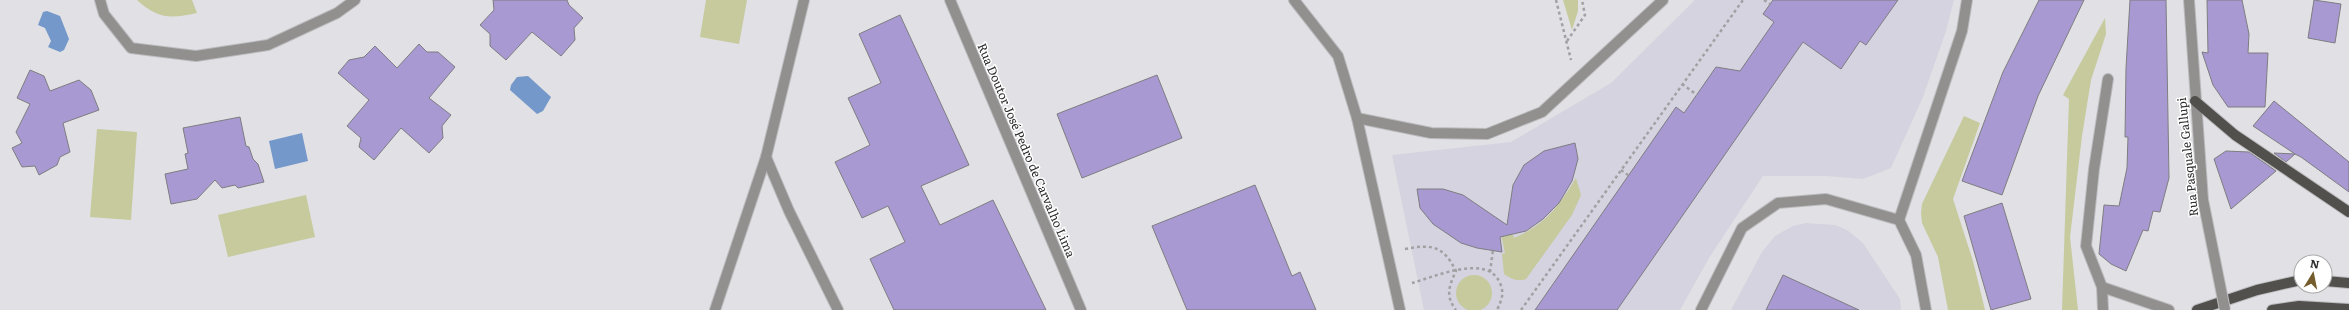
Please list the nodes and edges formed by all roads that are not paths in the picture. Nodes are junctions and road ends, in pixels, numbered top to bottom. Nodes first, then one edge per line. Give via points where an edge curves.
1 (100, 0) edge
2 (355, 0) edge
3 (804, 0) edge
4 (950, 0) edge
5 (1294, 0) edge
6 (1663, 0) edge
7 (1967, 0) edge
8 (2189, 0) edge
9 (2108, 79) dead end
10 (2194, 101) junction
11 (1357, 118) junction
12 (766, 157) junction
13 (2349, 212) edge
14 (1899, 220) junction
15 (2293, 282) edge
16 (2333, 282) edge
17 (2349, 283) edge
18 (2102, 287) junction
19 (2349, 309) edge
20 (715, 310) edge
21 (838, 310) edge
22 (1081, 310) edge
23 (1400, 310) edge
24 (1701, 310) edge
25 (1926, 310) edge
26 (2103, 310) edge
27 (2169, 310) edge
28 (2197, 310) edge
29 (2225, 310) edge
30 (2272, 310) edge

1 - 2 street via 104,14 131,48 196,56 268,45 337,13
3 - 12 street
4 - 22 street, Rua Doutor José Pedro de Carvalho Lima
5 - 11 street via 1338,56
6 - 11 street via 1542,112 1487,134 1431,133
7 - 14 street via 1962,31
8 - 10 street, Rua Pasquale Gallupi
9 - 18 street via 2094,169 2086,246
10 - 13 main road via 2235,135
10 - 29 street, Rua Pasquale Gallupi, bridge via 2203,200
11 - 23 street
12 - 20 street
12 - 21 street via 789,211
14 - 24 street via 1826,199 1778,203 1742,228
14 - 25 street via 1916,255
15 - 28 main road via 2257,290
16 - 17 main road
18 - 26 street
18 - 27 street
19 - 30 main road via 2299,306

